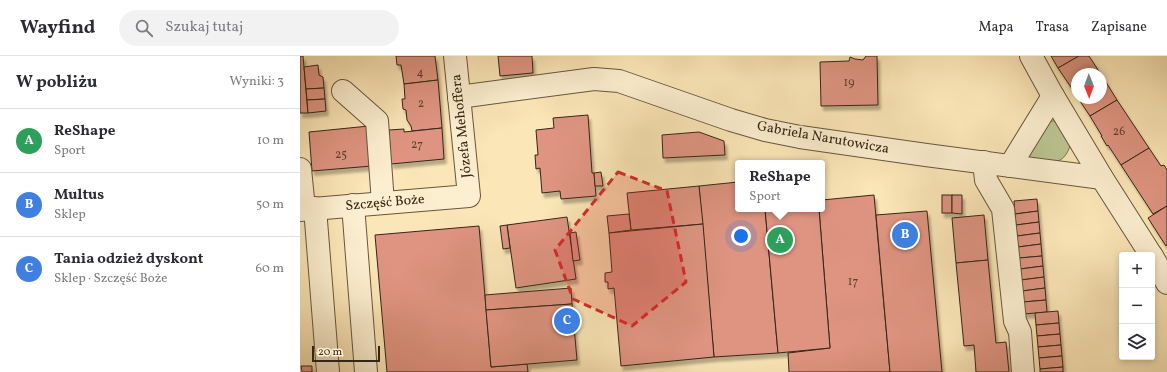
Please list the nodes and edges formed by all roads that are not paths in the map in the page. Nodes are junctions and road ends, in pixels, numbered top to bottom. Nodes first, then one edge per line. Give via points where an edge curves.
1 (455, 56) edge
2 (1031, 56) edge
3 (343, 91) dead end
4 (1053, 96) junction
5 (459, 97) junction
6 (984, 162) junction
7 (1010, 166) junction
8 (300, 169) edge
9 (1102, 178) junction
10 (469, 196) joint
11 (383, 203) junction
12 (352, 205) junction
13 (307, 209) edge
14 (1149, 252) edge
15 (1155, 261) edge
16 (1167, 283) edge
17 (328, 372) edge
18 (366, 372) edge
19 (1023, 372) edge

1 - 5 street, Józefa Mehoffera
2 - 4 street
3 - 11 street via 377,120
4 - 7 street
4 - 9 street
5 - 6 street, Gabriela Narutowicza via 594,79 619,80 765,130
5 - 10 street, Józefa Mehoffera
6 - 7 street, Gabriela Narutowicza
6 - 19 street via 986,180 1003,209 1014,321 1020,332
7 - 9 street, Gabriela Narutowicza
8 - 13 street
9 - 14 street
10 - 11 street, Szczęść Boże
11 - 12 street, Szczęść Boże
12 - 13 street, Szczęść Boże
12 - 18 street
13 - 17 street
15 - 16 street

